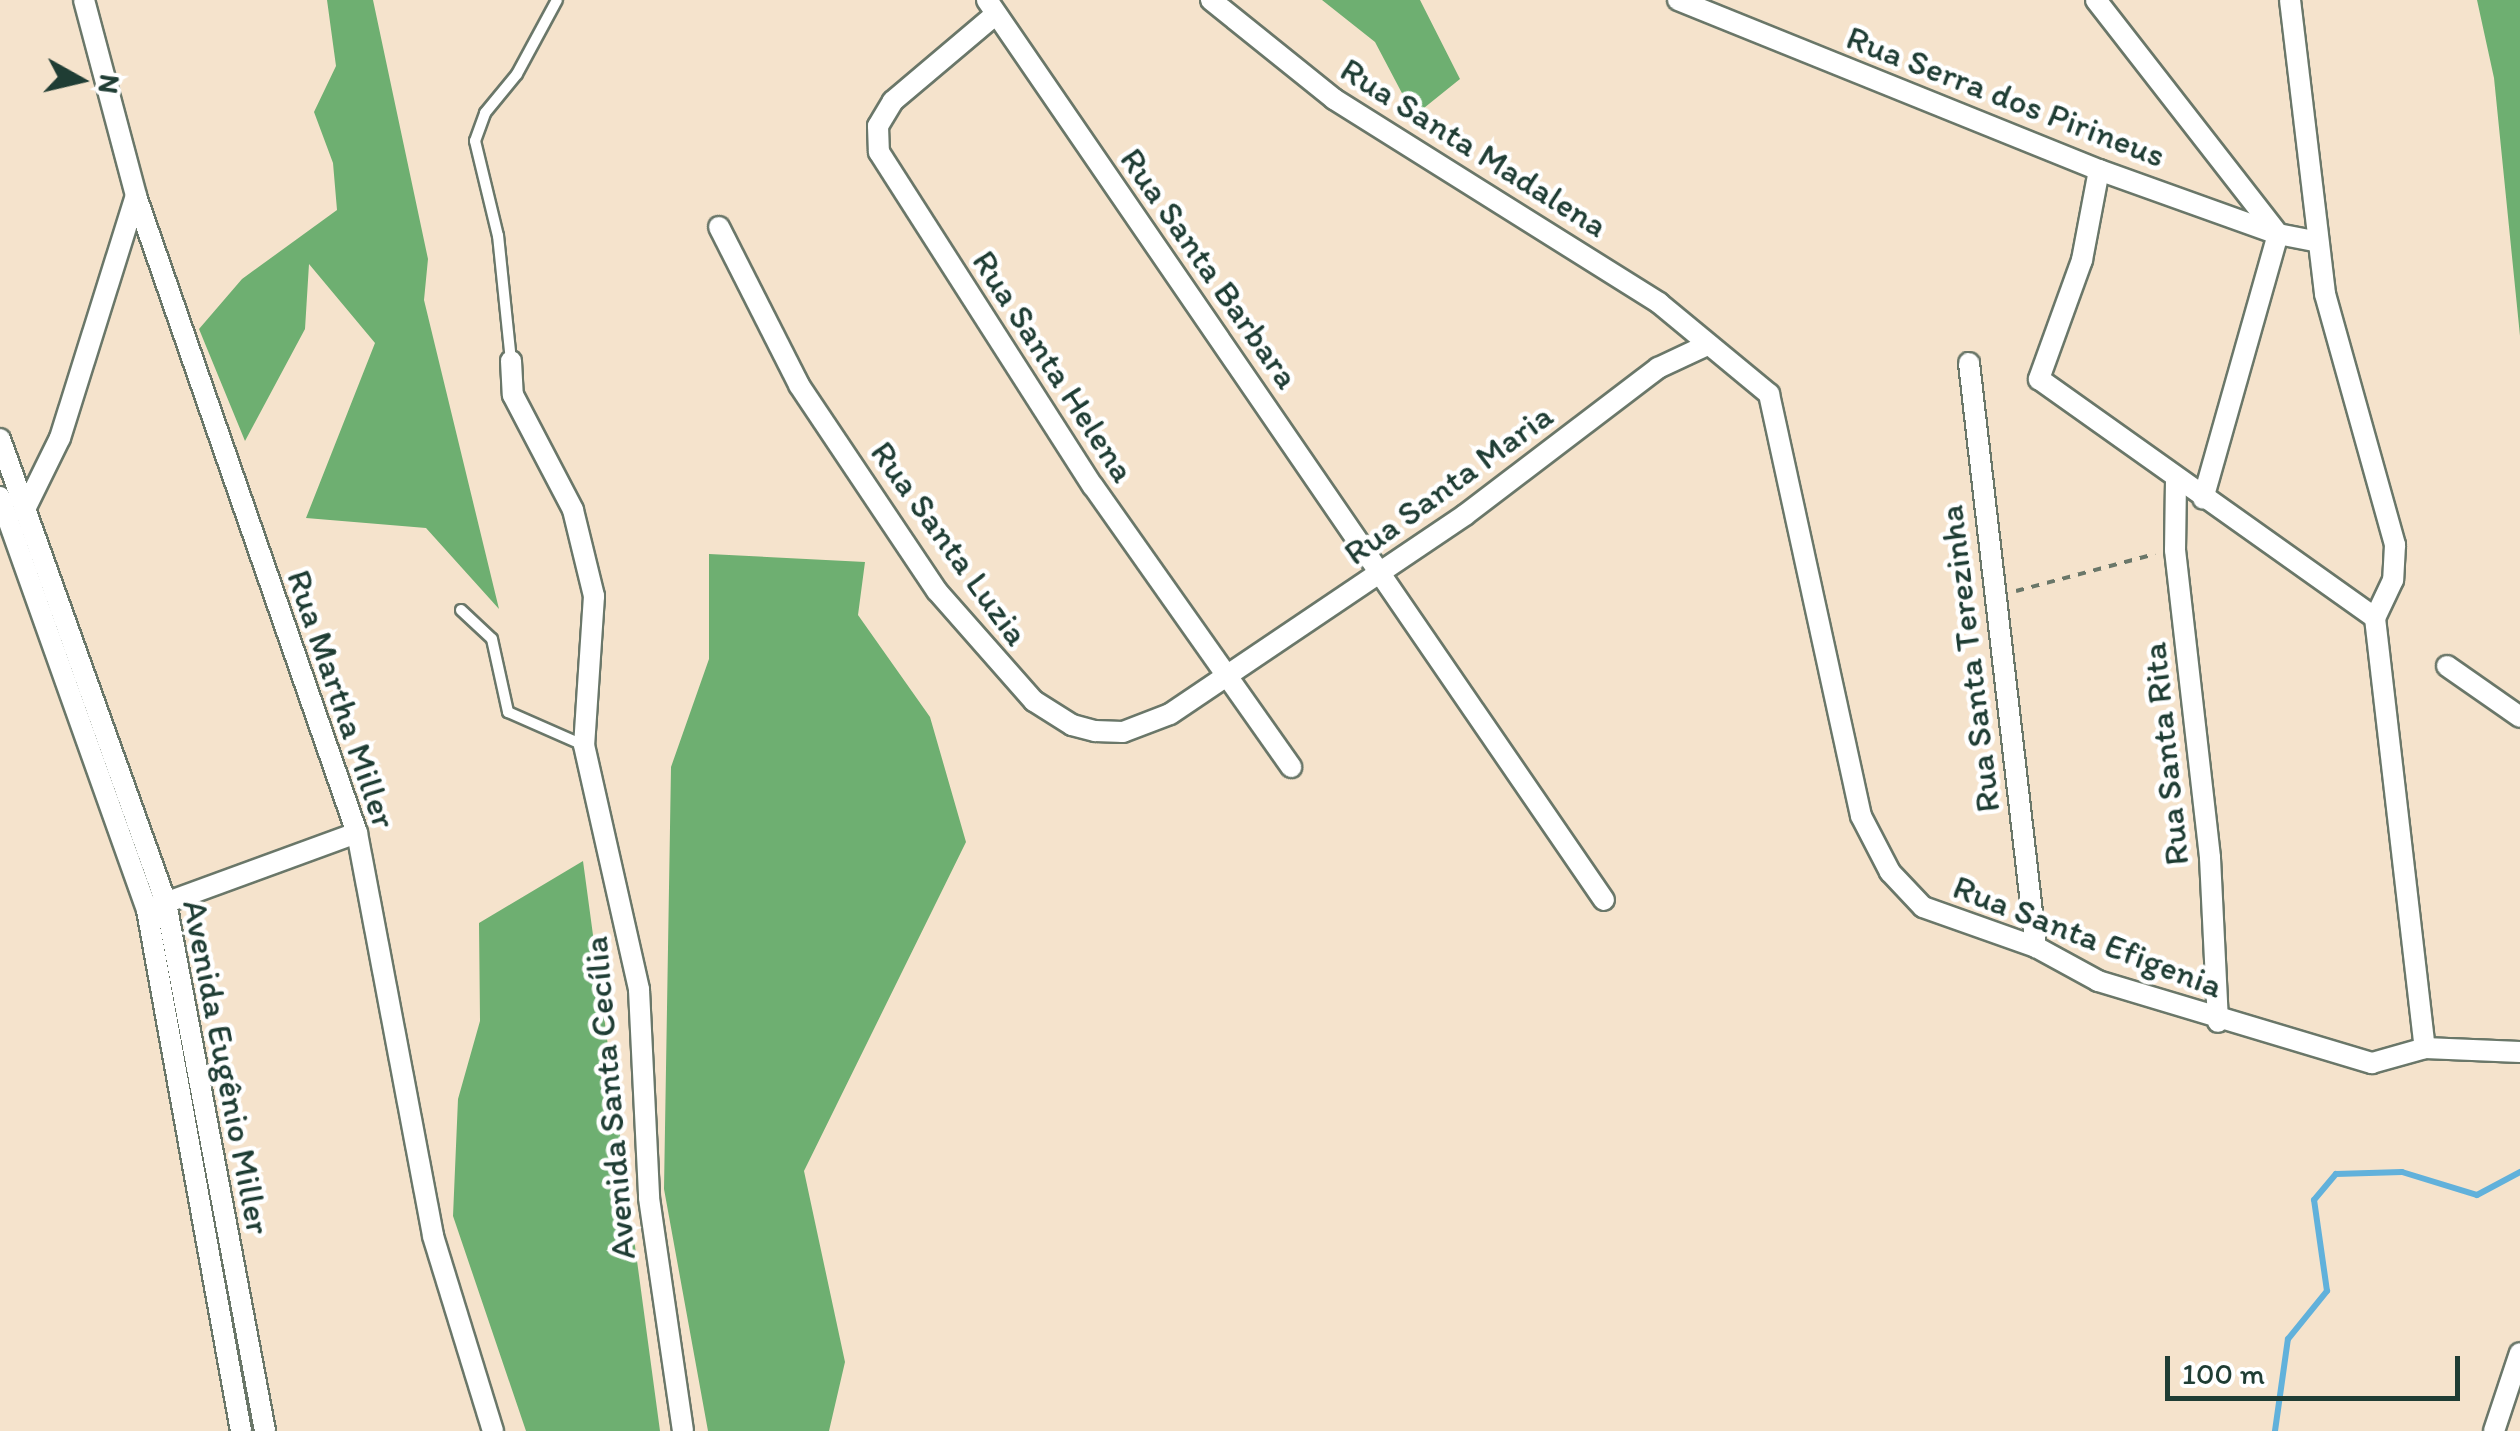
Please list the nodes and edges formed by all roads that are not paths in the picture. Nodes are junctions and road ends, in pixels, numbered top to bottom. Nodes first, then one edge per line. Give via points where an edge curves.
1 (84, 0) edge
2 (557, 0) edge
3 (1211, 0) edge
4 (1678, 0) edge
5 (2096, 0) edge
6 (2290, 0) edge
7 (992, 7) edge
8 (2099, 170) junction
9 (136, 196) junction
10 (719, 228) dead end
11 (2278, 234) junction
12 (2315, 240) junction
13 (1708, 344) junction
14 (511, 361) joint
15 (1969, 363) dead end
16 (0, 439) edge
17 (2176, 480) junction
18 (0, 497) edge
19 (2203, 499) junction
20 (26, 507) junction
21 (1381, 573) junction
22 (461, 610) dead end
23 (2375, 618) junction
24 (2447, 666) dead end
25 (1227, 678) junction
26 (2520, 717) edge
27 (584, 746) junction
28 (1291, 767) dead end
29 (357, 833) junction
30 (1604, 900) dead end
31 (157, 906) junction
32 (2036, 947) junction
33 (2218, 1022) junction
34 (2425, 1048) junction
35 (2520, 1052) edge
36 (2520, 1354) edge
37 (241, 1431) edge
38 (265, 1431) edge
39 (493, 1431) edge
40 (683, 1431) edge
41 (2494, 1431) edge

1 - 9 street, Rua Martha Miller
2 - 14 lane via 516,74 485,113 475,141 498,236
3 - 13 street, Rua Santa Madalena via 1294,72 1570,244
4 - 8 street, Rua Serra dos Pirineus
5 - 11 street
6 - 12 street
7 - 21 street, Rua Santa Barbara
7 - 25 street, Rua Santa Helena via 893,101 878,126 879,152 1093,486
8 - 11 street, Rua Serra dos Pirineus
8 - 17 street via 2082,260 2039,379
9 - 20 street via 60,438
9 - 29 street, Rua Martha Miller
10 - 25 street, Rua Santa Luzia via 799,385 937,591 1034,701 1072,725 1123,732 1152,724
11 - 12 street, Rua Serra dos Pirineus
11 - 19 street
12 - 23 street via 2344,376 2392,532 2393,580
13 - 21 street, Rua Santa Maria via 1658,368
13 - 32 street, Rua Santa Efigenia via 1769,394 1832,707 1878,854 1923,907
14 - 27 street, Avenida Santa Cecília via 513,395 573,510 594,596
15 - 32 street, Rua Santa Terezinha
16 - 20 street, Avenida Eugênio Miller
17 - 19 street
17 - 33 street, Rua Santa Rita via 2175,550 2210,858
18 - 31 street, Avenida Eugênio Miller
19 - 23 street
20 - 31 street, Avenida Eugênio Miller
21 - 25 street, Rua Santa Maria
21 - 30 street, Rua Santa Barbara
22 - 27 lane via 492,639 508,712
23 - 34 street
24 - 26 street
25 - 28 street, Rua Santa Helena
27 - 40 street, Avenida Santa Cecília via 638,990 648,1198
29 - 31 street
29 - 39 street, Rua Martha Miller via 432,1236
31 - 37 street, Avenida Eugênio Miller
31 - 38 street, Avenida Eugênio Miller
32 - 33 street, Rua Santa Efigenia via 2098,981
33 - 34 street, Rua Santa Efigenia via 2372,1063
34 - 35 street, Rua Santa Efigenia
36 - 41 street

